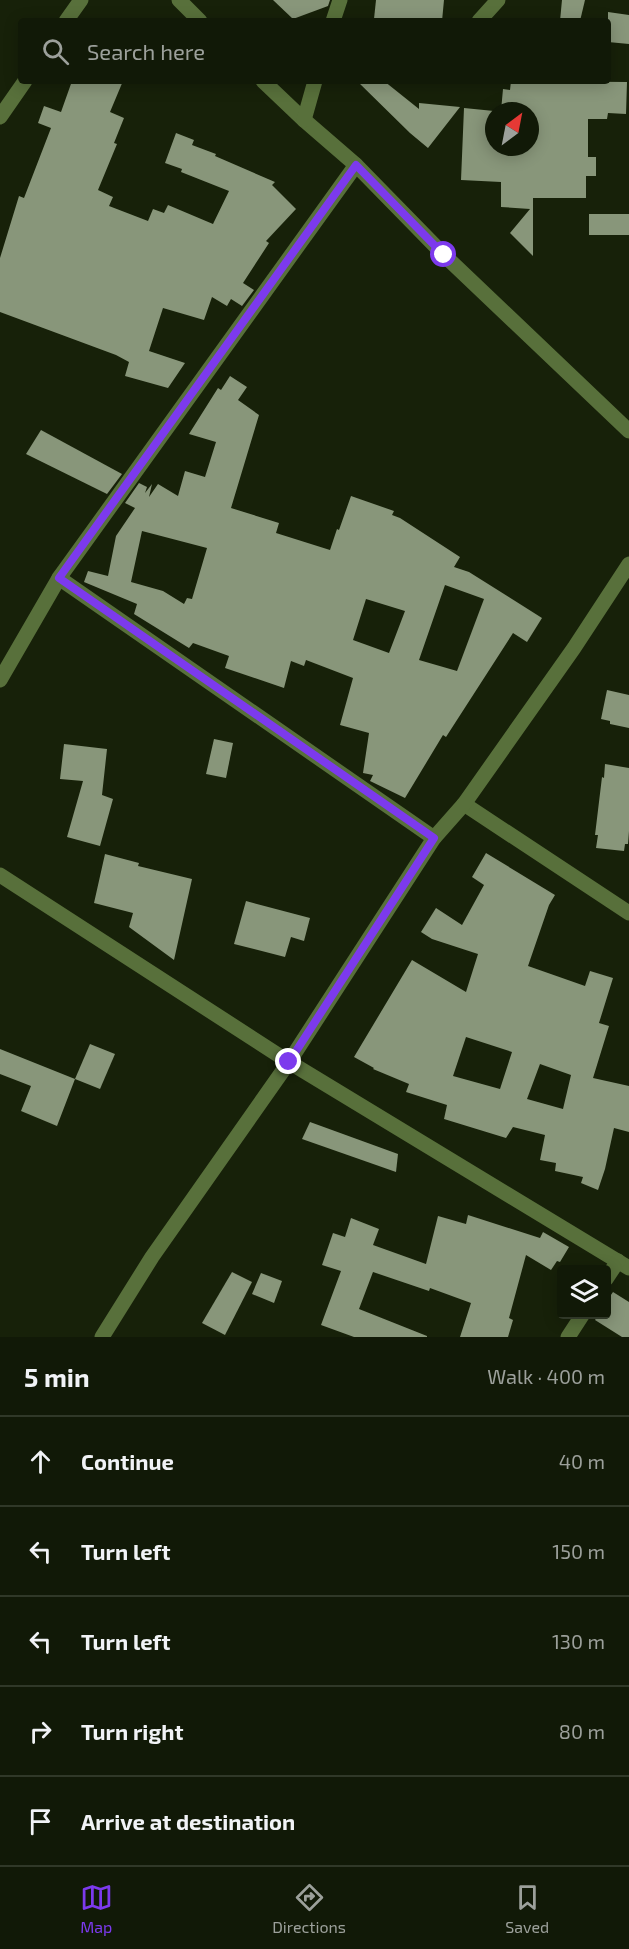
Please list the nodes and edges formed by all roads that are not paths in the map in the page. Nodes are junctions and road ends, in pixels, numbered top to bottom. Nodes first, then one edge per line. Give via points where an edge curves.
1 (81, 0) edge
2 (178, 0) edge
3 (339, 0) edge
4 (498, 0) edge
5 (68, 18) edge
6 (197, 18) edge
7 (334, 18) edge
8 (482, 18) edge
9 (23, 84) edge
10 (266, 84) edge
11 (314, 84) edge
12 (0, 117) edge
13 (304, 120) junction
14 (356, 165) junction
15 (629, 431) edge
16 (629, 564) edge
17 (59, 578) junction
18 (0, 680) edge
19 (464, 804) junction
20 (434, 838) junction
21 (0, 875) edge
22 (629, 913) edge
23 (289, 1062) junction
24 (623, 1264) edge
25 (611, 1275) edge
26 (580, 1319) edge
27 (102, 1337) edge
28 (568, 1337) edge

1 - 5 street
2 - 6 street
3 - 7 street
4 - 8 street
9 - 12 street
10 - 13 street
11 - 13 street
13 - 14 street
14 - 15 street via 444,255
14 - 17 street
16 - 19 street
17 - 18 street
17 - 20 street
19 - 20 street
19 - 22 street
20 - 23 street
21 - 23 street
23 - 24 street
23 - 27 street via 152,1257
24 - 25 street
26 - 28 street

